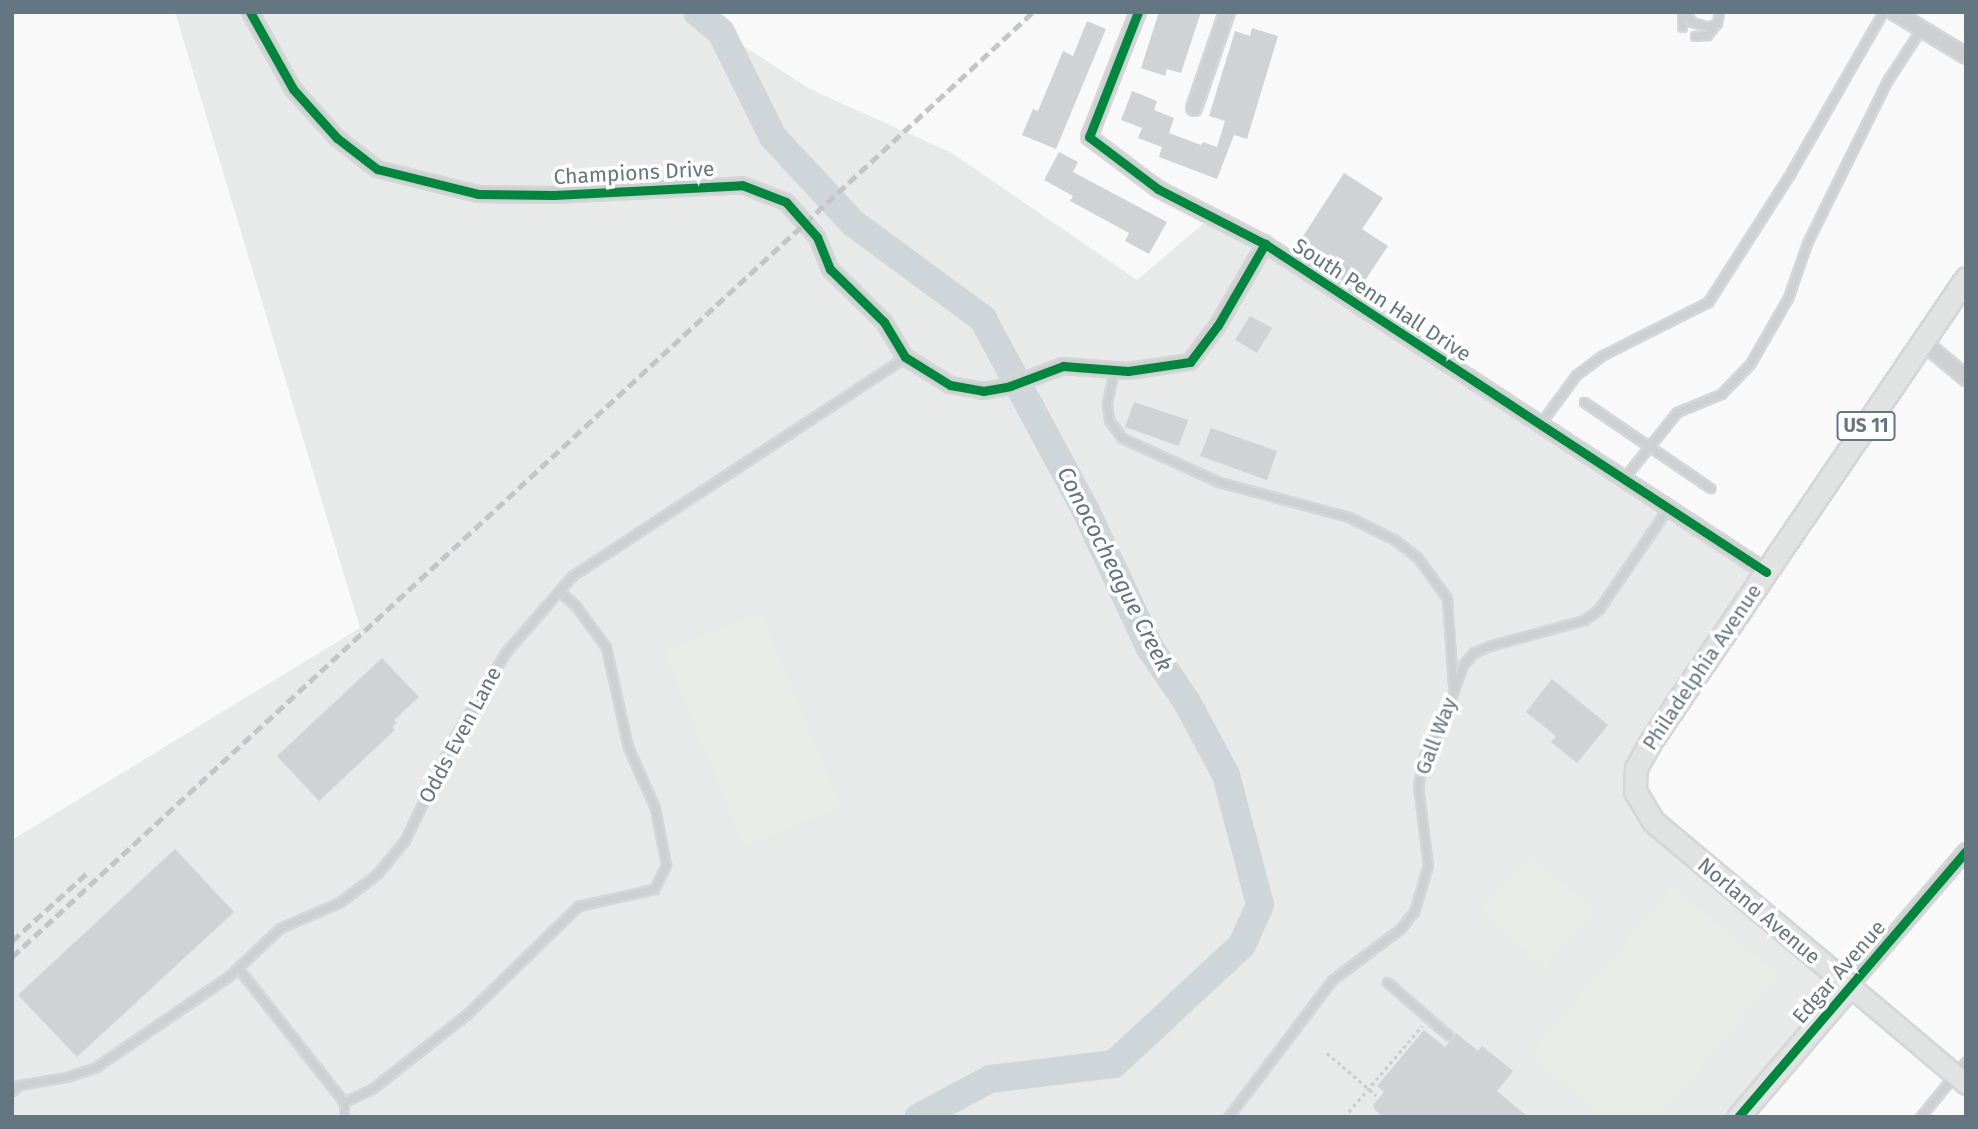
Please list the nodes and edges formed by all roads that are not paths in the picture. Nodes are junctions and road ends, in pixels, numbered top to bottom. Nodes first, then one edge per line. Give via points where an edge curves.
1 (250, 12) edge
2 (1138, 12) edge
3 (1227, 12) edge
4 (1684, 12) edge
5 (1719, 12) edge
6 (1883, 12) edge
7 (1894, 12) edge
8 (1717, 23) junction
9 (1682, 27) dead end
10 (1921, 29) junction
11 (1695, 36) dead end
12 (1966, 57) edge
13 (1194, 108) dead end
14 (1265, 244) junction
15 (1966, 278) edge
16 (1923, 342) junction
17 (905, 357) junction
18 (1114, 370) junction
19 (1966, 378) edge
20 (1584, 402) dead end
21 (1539, 424) junction
22 (1647, 447) junction
23 (1623, 479) junction
24 (1710, 488) dead end
25 (1668, 508) junction
26 (1766, 572) junction
27 (559, 591) junction
28 (1454, 690) junction
29 (1634, 780) joint
30 (1966, 851) edge
31 (238, 968) junction
32 (1387, 982) dead end
33 (1850, 986) junction
34 (1448, 1035) dead end
35 (1962, 1073) edge
36 (12, 1091) edge
37 (344, 1102) junction
38 (344, 1117) edge
39 (1228, 1117) edge
40 (1738, 1117) edge
41 (1920, 1117) edge

1 - 17 street, Champions Drive via 293,89 337,138 377,169 478,194 554,195 741,185 786,202 817,237 830,269 884,322
2 - 14 street, South Penn Hall Drive via 1089,136 1158,189
3 - 13 street
4 - 8 lane via 1700,26
4 - 9 lane
5 - 8 lane
6 - 21 lane via 1784,183 1708,302 1601,356 1576,375
7 - 10 street
8 - 11 lane via 1706,35
10 - 12 street
10 - 22 lane via 1887,81 1807,243 1788,298 1750,364 1721,394 1677,412
14 - 18 street via 1218,325 1190,362
14 - 21 street, South Penn Hall Drive
15 - 16 main road, Philadelphia Avenue / US 11
16 - 19 street
16 - 26 main road, Philadelphia Avenue / US 11
17 - 18 street, Champions Drive via 950,384 983,391 1010,386 1054,368
17 - 27 lane, Odds Even Lane via 572,576
18 - 28 lane, Gall Way via 1108,420 1122,438 1219,482 1349,517 1417,557 1447,598
20 - 22 lane
21 - 23 street, South Penn Hall Drive
22 - 23 lane
22 - 24 lane
23 - 25 street, South Penn Hall Drive
25 - 26 street, South Penn Hall Drive
25 - 28 lane via 1599,609 1584,620 1473,653
26 - 29 main road, Philadelphia Avenue / US 11 via 1651,741
27 - 31 lane, Odds Even Lane via 505,653 454,738 405,841 377,873 340,902 280,928
27 - 37 lane via 607,648 628,747 655,808 666,865 654,889 579,905 467,1014 372,1089
28 - 39 lane, Gall Way via 1424,756 1418,786 1428,865 1414,912 1401,929 1332,980
29 - 33 main road, Norland Avenue / US 11 via 1639,802 1653,821
30 - 33 street, Edgar Avenue
31 - 36 lane, Odds Even Lane via 96,1067 19,1085
31 - 37 lane
32 - 34 lane
33 - 35 main road, Norland Avenue
33 - 40 main road, Edgar Avenue
35 - 41 lane
37 - 38 lane

